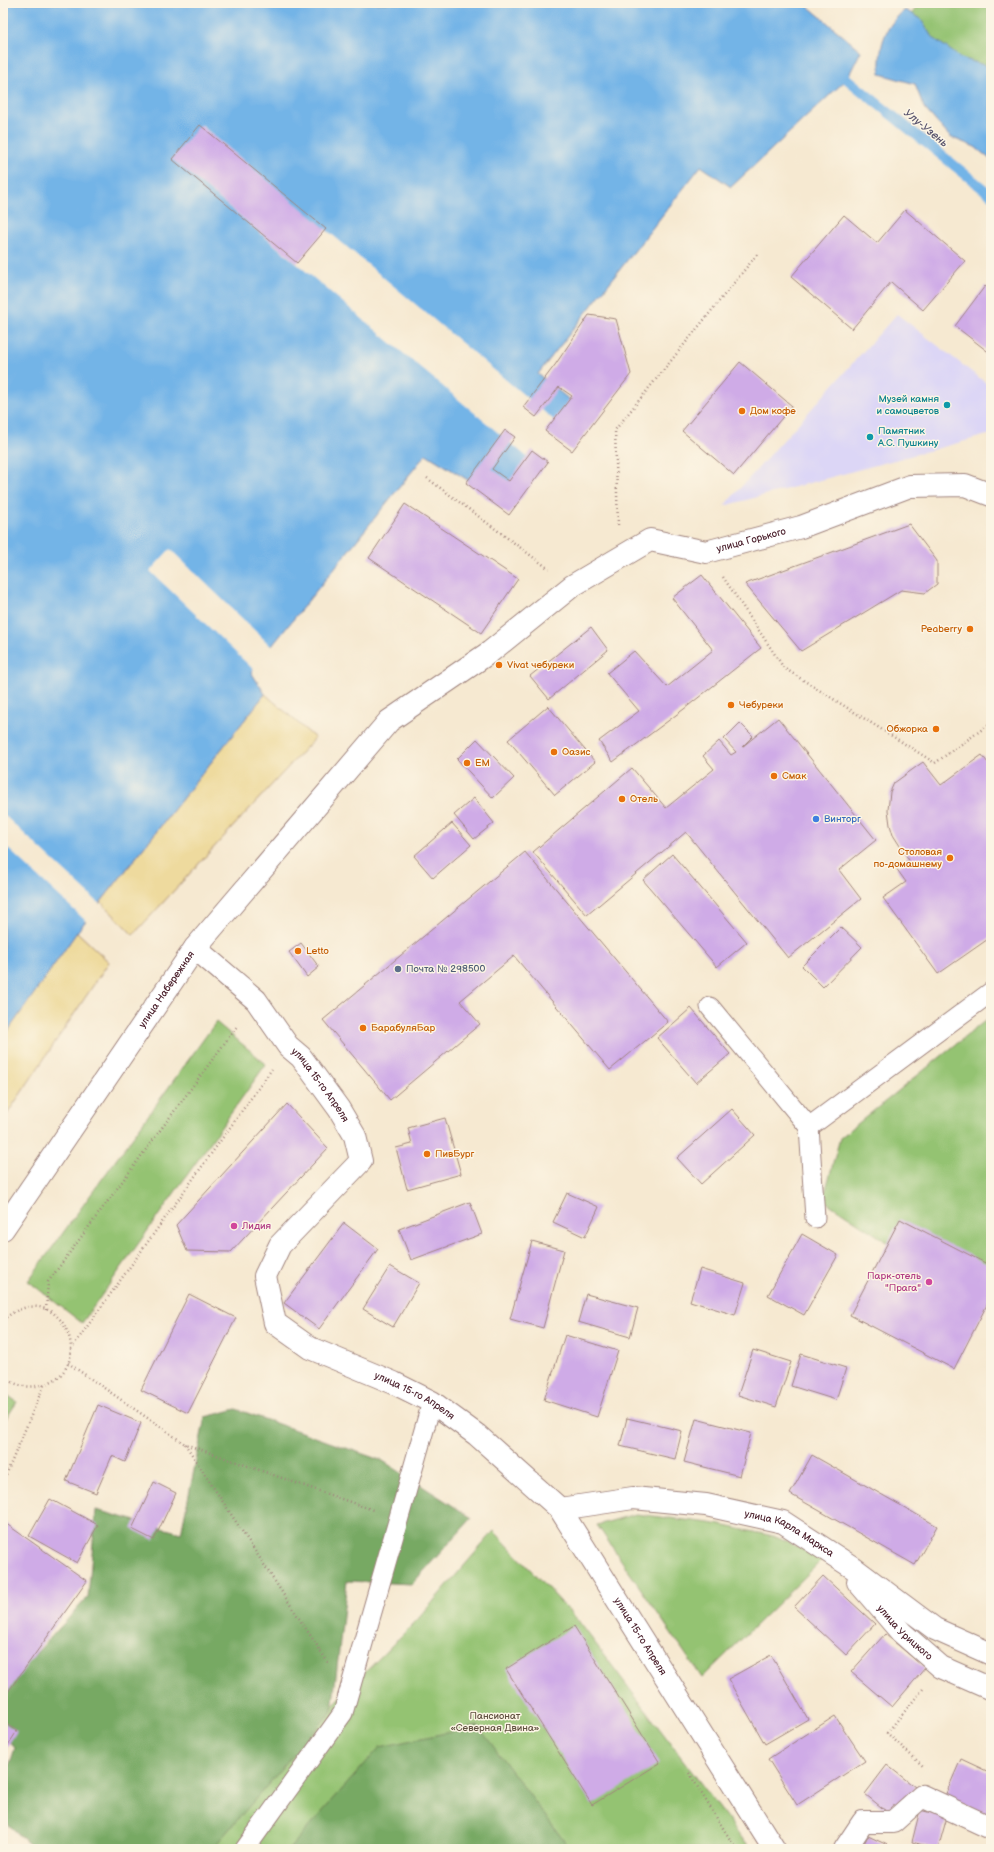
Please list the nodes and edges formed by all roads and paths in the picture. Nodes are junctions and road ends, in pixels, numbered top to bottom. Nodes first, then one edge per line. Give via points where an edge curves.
1 (760, 252) dead end
2 (427, 478) dead end
3 (991, 495) edge
4 (706, 552) junction
5 (619, 558) junction
6 (572, 586) junction
7 (490, 652) joint
8 (991, 723) edge
9 (195, 948) junction
10 (991, 992) edge
11 (256, 1000) junction
12 (710, 1007) dead end
13 (288, 1046) junction
14 (809, 1127) junction
15 (815, 1218) dead end
16 (3, 1229) edge
17 (46, 1310) junction
18 (3, 1320) edge
19 (71, 1349) junction
20 (68, 1363) junction
21 (3, 1375) edge
22 (44, 1385) junction
23 (432, 1402) junction
24 (185, 1444) junction
25 (3, 1482) edge
26 (560, 1509) junction
27 (398, 1519) junction
28 (835, 1556) junction
29 (991, 1654) edge
30 (941, 1667) junction
31 (991, 1689) edge
32 (349, 1695) junction
33 (922, 1796) junction
34 (991, 1828) edge
35 (244, 1849) edge
36 (774, 1849) edge
37 (845, 1849) edge

1 - 5 path via 615,430
2 - 6 path
3 - 4 street, улица Горького via 965,485 910,486 801,528
4 - 5 street, улица Горького via 650,540
4 - 8 path via 784,668 935,764
5 - 6 street, улица Горького
6 - 7 street, улица Горького
7 - 9 street, улица Набережная via 389,721
9 - 11 street, улица 15-го Апреля
9 - 16 street, улица Набережная
10 - 14 lane
11 - 13 street, улица 15-го Апреля
11 - 17 path via 48,1282
12 - 14 lane
13 - 19 path
13 - 23 street, улица 15-го Апреля via 301,1058 339,1109 355,1136 361,1161 280,1245 265,1276 276,1323 310,1348
14 - 15 lane
17 - 18 path via 32,1307 14,1311
17 - 19 path via 64,1324 70,1336
19 - 20 path
20 - 22 path via 60,1375
20 - 24 path
21 - 22 path via 18,1385
22 - 25 path
23 - 26 street, улица 15-го Апреля via 476,1435
23 - 27 lane
24 - 27 path
24 - 32 path
26 - 28 street, улица Карла Маркса via 633,1498 706,1505 783,1522
26 - 36 street, улица 15-го Апреля
27 - 32 lane
28 - 29 street, улица Карла Маркса via 935,1629
28 - 30 street, улица Урицкого via 901,1632
30 - 31 street, улица Урицкого
30 - 33 path via 887,1733 928,1771
32 - 35 lane via 343,1713
33 - 34 street
33 - 37 street via 894,1822 863,1822

